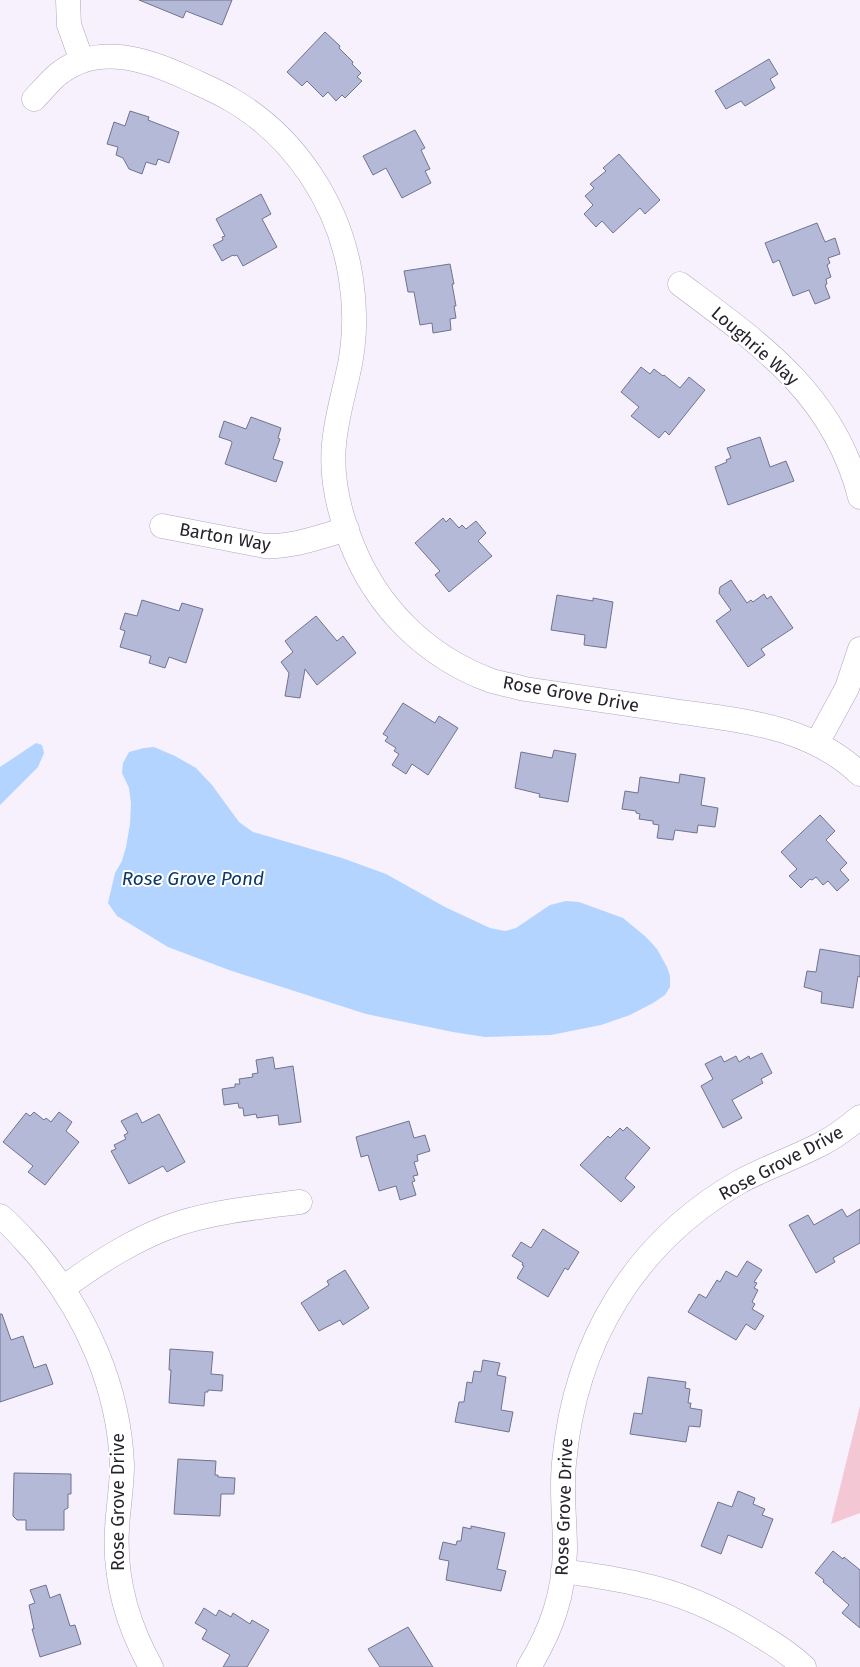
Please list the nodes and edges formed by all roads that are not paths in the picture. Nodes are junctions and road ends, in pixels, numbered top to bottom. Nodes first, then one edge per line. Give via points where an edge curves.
1 (68, 0) edge
2 (82, 61) junction
3 (34, 99) dead end
4 (680, 284) dead end
5 (860, 497) edge
6 (162, 526) dead end
7 (346, 529) junction
8 (860, 649) edge
9 (817, 743) junction
10 (860, 774) edge
11 (860, 1117) edge
12 (300, 1202) dead end
13 (0, 1216) edge
14 (63, 1288) junction
15 (563, 1571) junction
16 (151, 1667) edge
17 (529, 1667) edge
18 (804, 1667) edge

1 - 2 street via 69,25
2 - 3 street, Rose Grove Drive via 61,72
2 - 7 street, Rose Grove Drive via 107,56 139,59 231,99 268,126 290,148 324,197 346,252 354,304 352,351 334,446 334,469
4 - 5 street, Loughrie Way via 764,349 798,381 842,444
6 - 7 street, Barton Way via 265,546 295,544
7 - 9 street, Rose Grove Drive via 360,564 389,609 424,643 466,670 525,689 771,727
8 - 9 street via 847,688
9 - 10 street, Rose Grove Drive
11 - 15 street, Rose Grove Drive via 824,1143 743,1180 708,1202 656,1248 624,1287 585,1362 570,1414 563,1470
12 - 14 street via 235,1211 154,1233 91,1268
13 - 14 street, Rose Grove Drive
14 - 16 street, Rose Grove Drive via 90,1336 113,1400 122,1466 116,1546 119,1584 128,1620
15 - 17 street, Rose Grove Drive via 558,1606 549,1631
15 - 18 street via 638,1584 684,1597 747,1627

